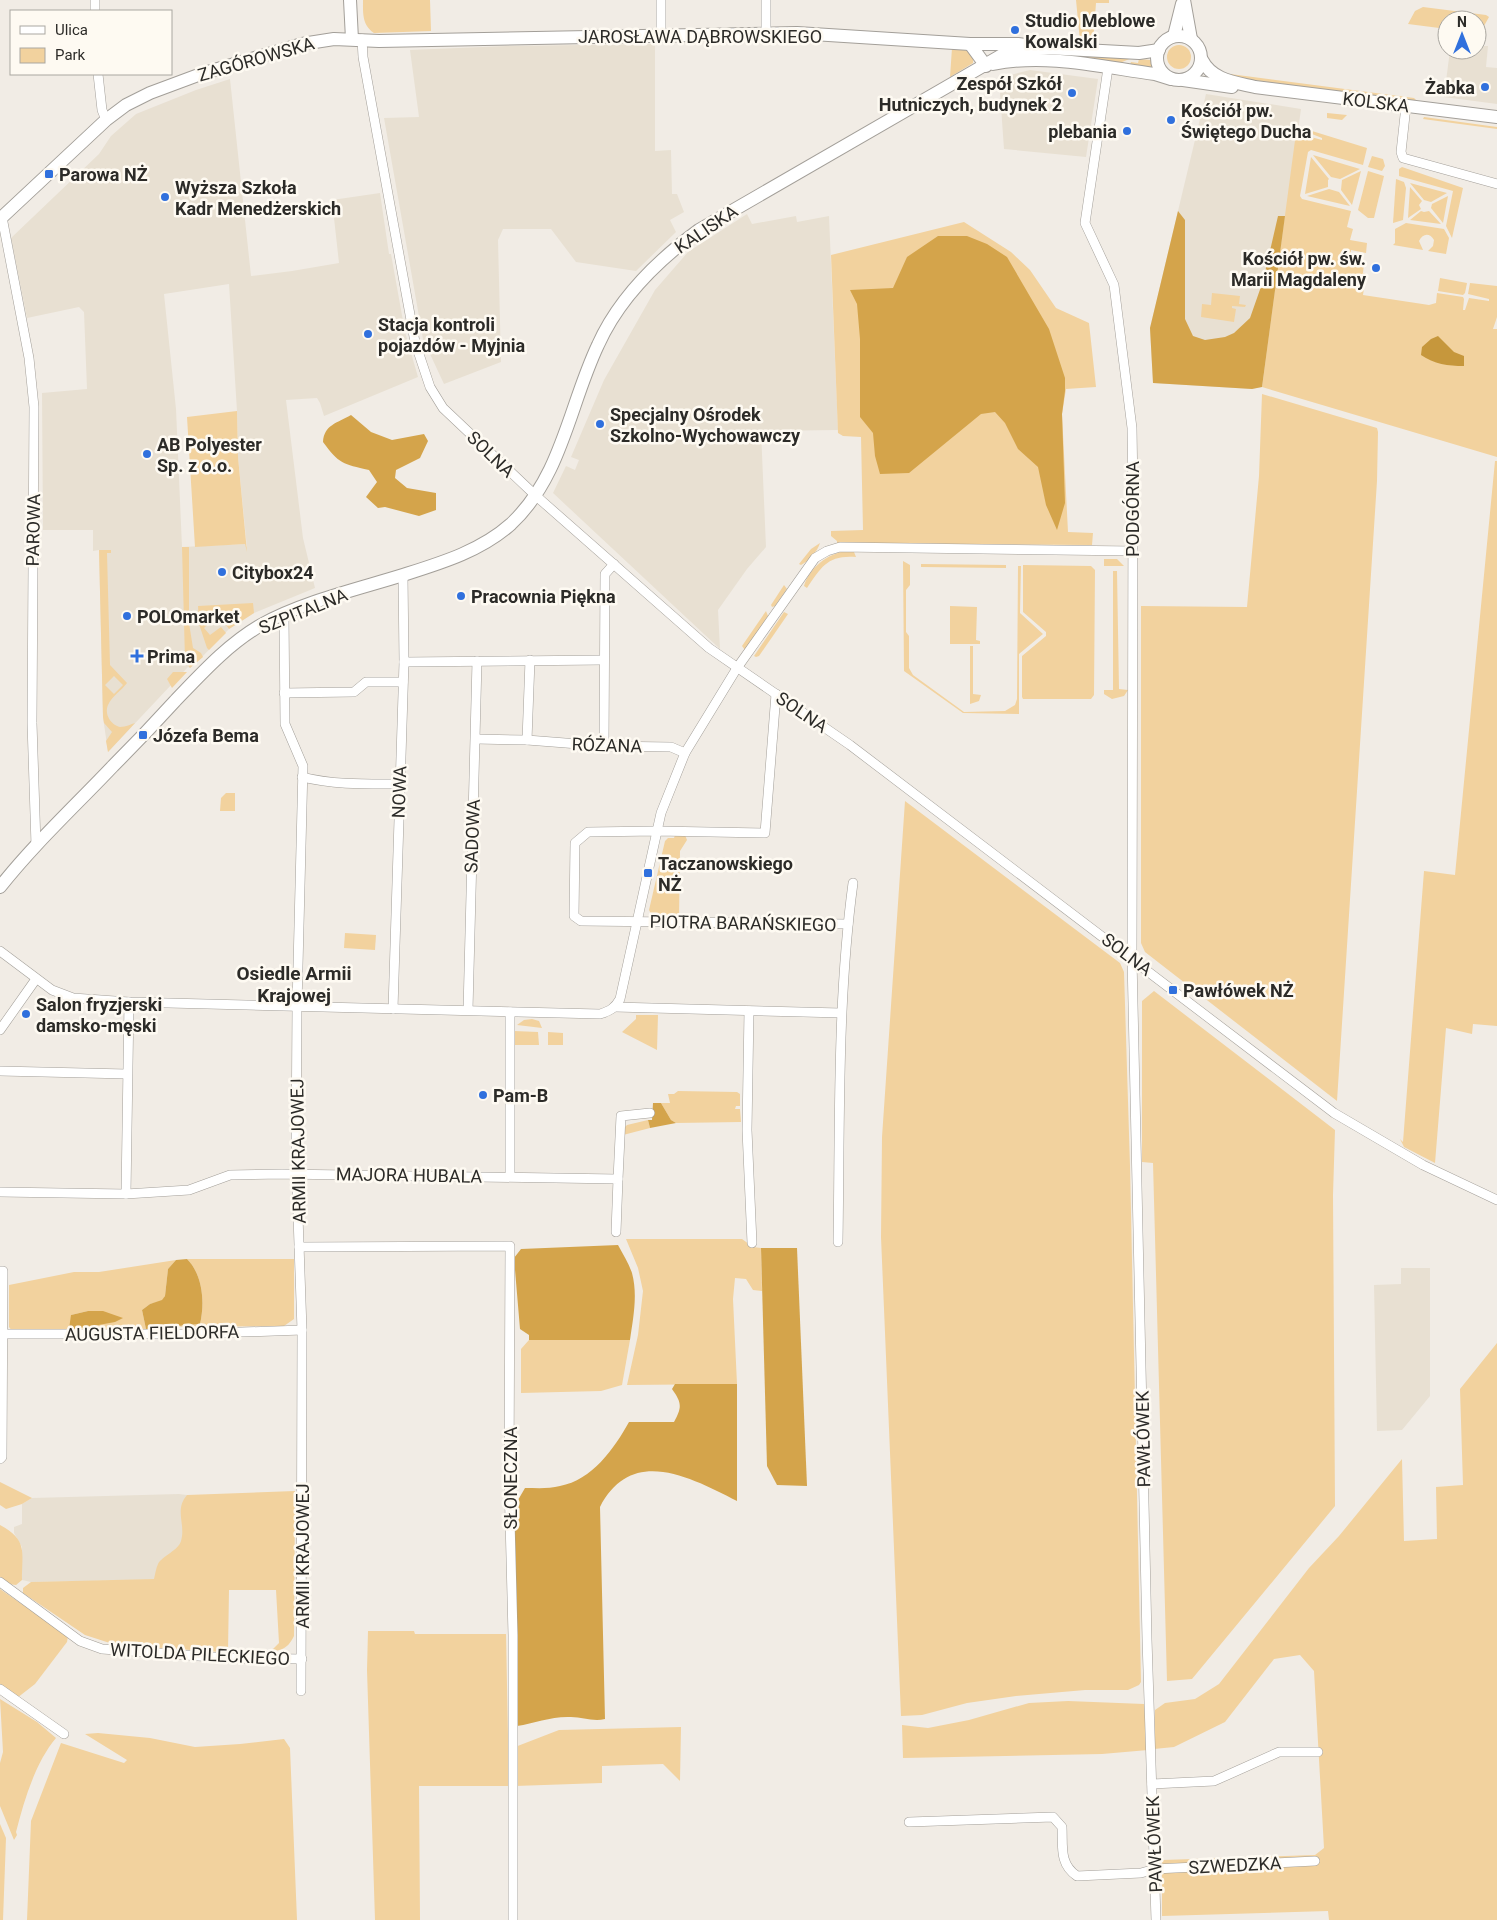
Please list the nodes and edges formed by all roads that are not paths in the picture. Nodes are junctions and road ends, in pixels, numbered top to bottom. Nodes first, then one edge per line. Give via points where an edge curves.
1 (350, 0) edge
2 (660, 0) edge
3 (766, 0) edge
4 (1183, 0) edge
5 (766, 34) junction
6 (661, 35) junction
7 (1174, 36) junction
8 (357, 39) junction
9 (1191, 39) junction
10 (970, 44) junction
11 (1047, 48) junction
12 (1158, 50) junction
13 (1202, 60) junction
14 (986, 66) junction
15 (1108, 68) junction
16 (98, 75) edge
17 (1177, 79) junction
18 (1255, 86) junction
19 (1406, 106) junction
20 (1497, 117) edge
21 (106, 120) junction
22 (1497, 184) edge
23 (1, 218) edge
24 (535, 495) junction
25 (1133, 550) junction
26 (614, 564) junction
27 (404, 575) junction
28 (284, 615) junction
29 (530, 660) junction
30 (604, 660) junction
31 (477, 661) junction
32 (404, 662) junction
33 (738, 668) junction
34 (403, 682) junction
35 (284, 694) junction
36 (776, 694) junction
37 (476, 740) junction
38 (527, 740) junction
39 (604, 746) junction
40 (685, 753) junction
41 (302, 777) junction
42 (400, 784) junction
43 (657, 831) junction
44 (36, 845) junction
45 (853, 883) dead end
46 (0, 887) edge
47 (638, 922) junction
48 (848, 924) junction
49 (0, 952) edge
50 (1132, 958) junction
51 (36, 980) junction
52 (129, 1002) junction
53 (297, 1006) junction
54 (615, 1007) junction
55 (393, 1009) junction
56 (468, 1010) junction
57 (749, 1011) junction
58 (510, 1012) junction
59 (842, 1012) junction
60 (0, 1030) edge
61 (0, 1071) edge
62 (127, 1074) junction
63 (650, 1113) dead end
64 (296, 1173) junction
65 (510, 1176) junction
66 (618, 1179) junction
67 (0, 1192) edge
68 (126, 1194) junction
69 (1497, 1200) edge
70 (616, 1232) dead end
71 (838, 1242) dead end
72 (752, 1243) dead end
73 (299, 1247) junction
74 (1, 1271) edge
75 (302, 1330) junction
76 (2, 1334) junction
77 (0, 1459) edge
78 (0, 1582) edge
79 (302, 1659) junction
80 (0, 1689) edge
81 (302, 1690) dead end
82 (64, 1734) dead end
83 (1318, 1752) dead end
84 (1152, 1784) junction
85 (909, 1822) dead end
86 (1315, 1860) dead end
87 (1155, 1869) junction
88 (513, 1920) edge
89 (1156, 1920) edge

1 - 8 street
2 - 6 street
3 - 5 street
4 - 7 street
4 - 9 street
5 - 6 street, JAROSŁAWA DĄBROWSKIEGO
5 - 10 street, JAROSŁAWA DĄBROWSKIEGO
6 - 8 street, JAROSŁAWA DĄBROWSKIEGO
7 - 9 street
7 - 12 street via 1164,41
8 - 21 street, ZAGÓROWSKA via 302,44 201,74 150,93
8 - 24 street, SOLNA via 363,57 415,342 430,387 443,408
9 - 13 street via 1201,52
10 - 11 street, JAROSŁAWA DĄBROWSKIEGO
10 - 14 street
11 - 12 street, JAROSŁAWA DĄBROWSKIEGO via 1139,53
11 - 14 street, JAROSŁAWA DĄBROWSKIEGO via 1002,55
12 - 17 street via 1159,67 1166,76
13 - 17 street via 1192,76
13 - 18 street, KOLSKA via 1217,77
14 - 15 street via 1035,60
14 - 24 street, KALISKA via 699,230 655,267 628,298 603,335 551,470
15 - 17 street
15 - 25 street, PODGÓRNA via 1085,223 1114,285 1132,428
16 - 21 street
17 - 18 street, KOLSKA via 1224,87
18 - 19 street, KOLSKA
19 - 20 street, KOLSKA
19 - 22 street via 1403,158
21 - 23 street, ZAGÓROWSKA
23 - 44 street, PAROWA via 29,358 34,407 31,696
24 - 26 street, SOLNA
24 - 27 street, SZPITALNA via 513,522 483,544
25 - 33 street via 834,549 816,558
25 - 50 street, PODGÓRNA
26 - 30 street via 605,574
26 - 33 street, SOLNA via 709,648
27 - 28 street, SZPITALNA
27 - 32 street, NOWA
28 - 35 street, ARMII KRAJOWEJ
28 - 44 street, SZPITALNA via 262,625 213,662
29 - 30 street
29 - 31 street
29 - 38 street
30 - 39 street
31 - 32 street
31 - 37 street, SADOWA
32 - 34 street, NOWA
33 - 36 street, SOLNA
33 - 40 street
34 - 35 street via 366,682 354,692
34 - 42 street, NOWA
35 - 41 street, ARMII KRAJOWEJ via 285,724 303,766
36 - 43 street via 765,833
36 - 50 street, SOLNA via 850,745
37 - 38 street, RÓŻANA
37 - 56 street, SADOWA
38 - 39 street, RÓŻANA
39 - 40 street, RÓŻANA via 672,747
40 - 43 street
41 - 42 street via 317,781
41 - 53 street, ARMII KRAJOWEJ
42 - 55 street, NOWA
43 - 47 street
43 - 47 street, PIOTRA BARAŃSKIEGO via 588,832 575,843 574,916 581,921
44 - 46 street, SZPITALNA
45 - 48 street
47 - 48 street, PIOTRA BARAŃSKIEGO
47 - 54 street via 620,999
48 - 59 street
49 - 51 street
50 - 69 street, SOLNA via 1334,1113 1408,1156
50 - 84 street, PAWŁÓWEK
51 - 52 street via 73,998
51 - 60 street
52 - 53 street
52 - 62 street
53 - 55 street
53 - 64 street, ARMII KRAJOWEJ
54 - 57 street
54 - 58 street via 600,1014
55 - 56 street
56 - 58 street
57 - 59 street
57 - 72 street via 747,1130
58 - 65 street
59 - 71 street
61 - 62 street
62 - 68 street
63 - 66 street via 621,1116
64 - 65 street, MAJORA HUBALA
64 - 68 street, MAJORA HUBALA via 230,1175 189,1190
64 - 73 street, ARMII KRAJOWEJ
65 - 66 street, MAJORA HUBALA
66 - 70 street
67 - 68 street, MAJORA HUBALA
73 - 75 street, ARMII KRAJOWEJ
73 - 88 street, SŁONECZNA via 510,1246
74 - 76 street
75 - 76 street, AUGUSTA FIELDORFA
75 - 79 street, ARMII KRAJOWEJ
76 - 77 street
78 - 79 street, WITOLDA PILECKIEGO via 80,1641 102,1649 226,1658
79 - 81 street, ARMII KRAJOWEJ
80 - 82 street
83 - 84 street via 1279,1752 1214,1781
84 - 87 street, PAWŁÓWEK
85 - 87 street, SZWEDZKA via 1053,1817 1062,1826 1064,1863 1077,1876 1141,1873
86 - 87 street, SZWEDZKA
87 - 89 street, PAWŁÓWEK

